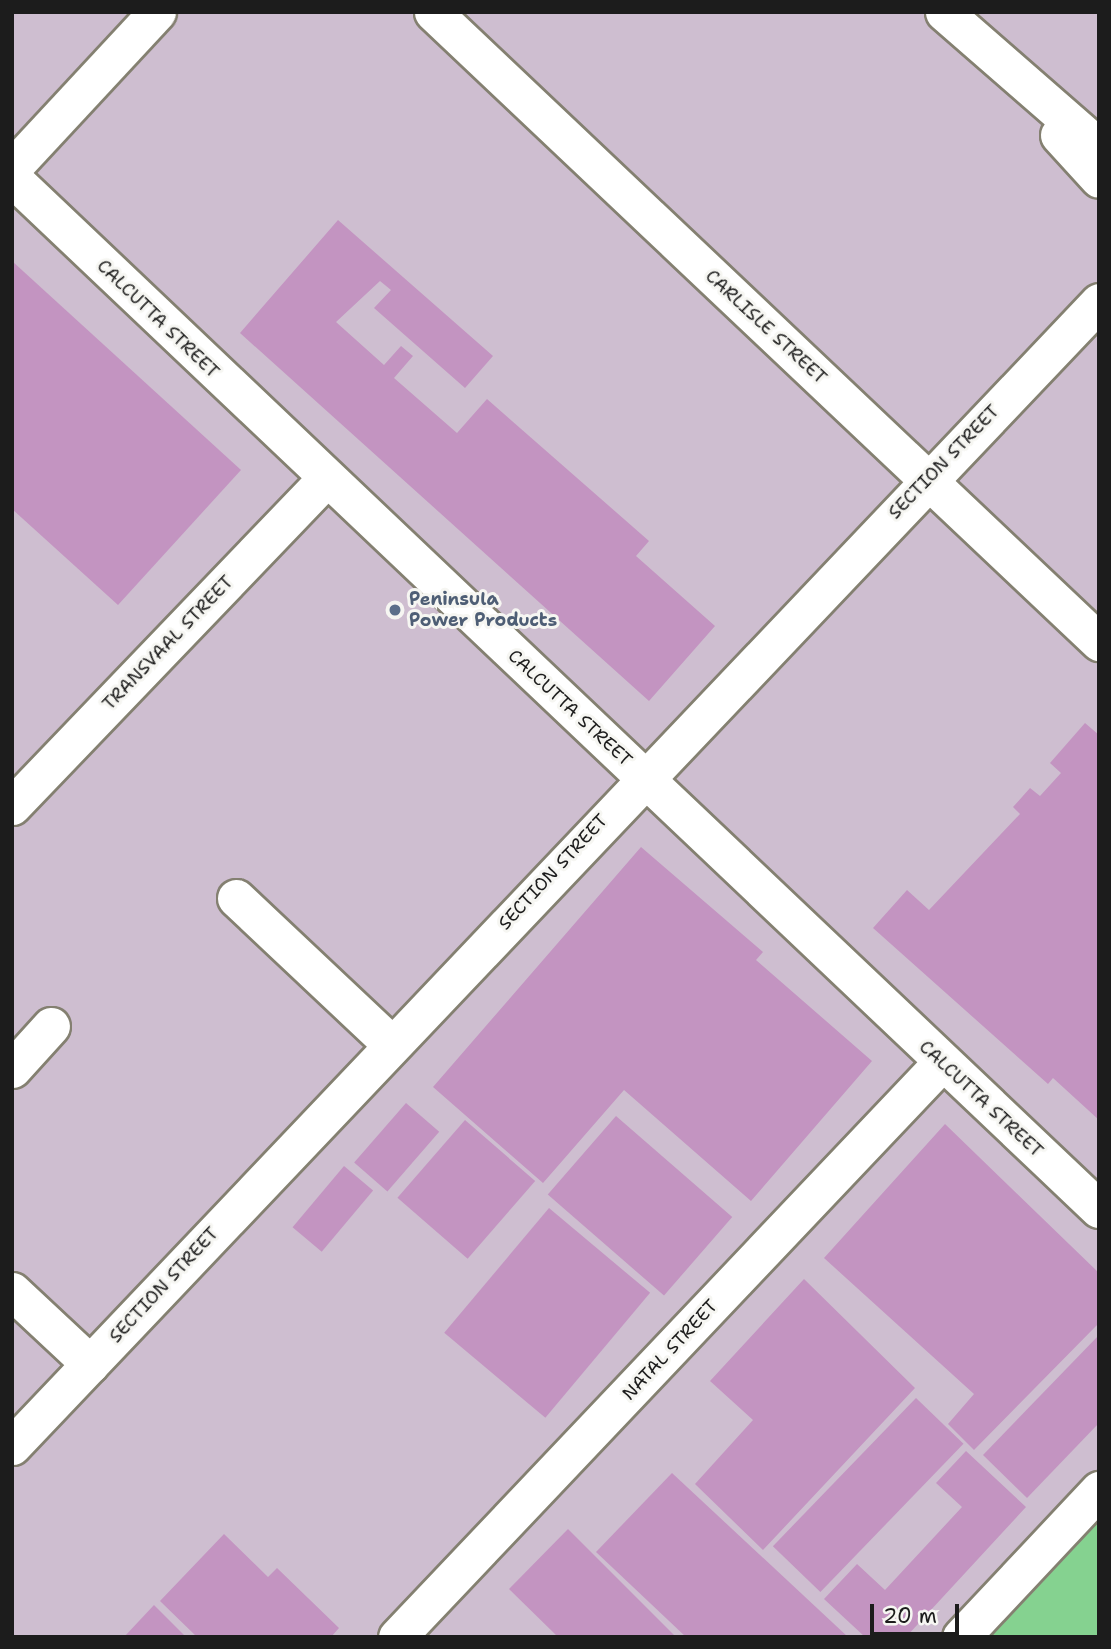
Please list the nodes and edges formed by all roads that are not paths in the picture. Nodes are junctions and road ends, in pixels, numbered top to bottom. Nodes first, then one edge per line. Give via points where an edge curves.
1 (157, 12) edge
2 (433, 12) edge
3 (944, 12) edge
4 (979, 45) junction
5 (1099, 147) edge
6 (12, 168) edge
7 (12, 178) edge
8 (1099, 179) edge
9 (1099, 302) edge
10 (325, 480) junction
11 (926, 480) junction
12 (1099, 642) edge
13 (643, 776) junction
14 (12, 806) edge
15 (236, 898) dead end
16 (51, 1026) dead end
17 (391, 1044) junction
18 (942, 1062) junction
19 (12, 1069) edge
20 (1099, 1209) edge
21 (12, 1290) edge
22 (90, 1364) junction
23 (12, 1446) edge
24 (1099, 1490) edge
25 (397, 1637) edge
26 (961, 1637) edge

1 - 6 street
2 - 11 street, CARLISLE STREET
3 - 4 street
4 - 5 street
4 - 8 street
7 - 10 street, CALCUTTA STREET
9 - 11 street, SECTION STREET
10 - 13 street, CALCUTTA STREET
10 - 14 street, TRANSVAAL STREET
11 - 12 street, CARLISLE STREET
11 - 13 street, SECTION STREET
13 - 17 street, SECTION STREET
13 - 18 street, CALCUTTA STREET
15 - 17 street
16 - 19 street
17 - 22 street, SECTION STREET
18 - 20 street, CALCUTTA STREET
18 - 25 street, NATAL STREET
21 - 22 street
22 - 23 street, SECTION STREET
24 - 26 street

